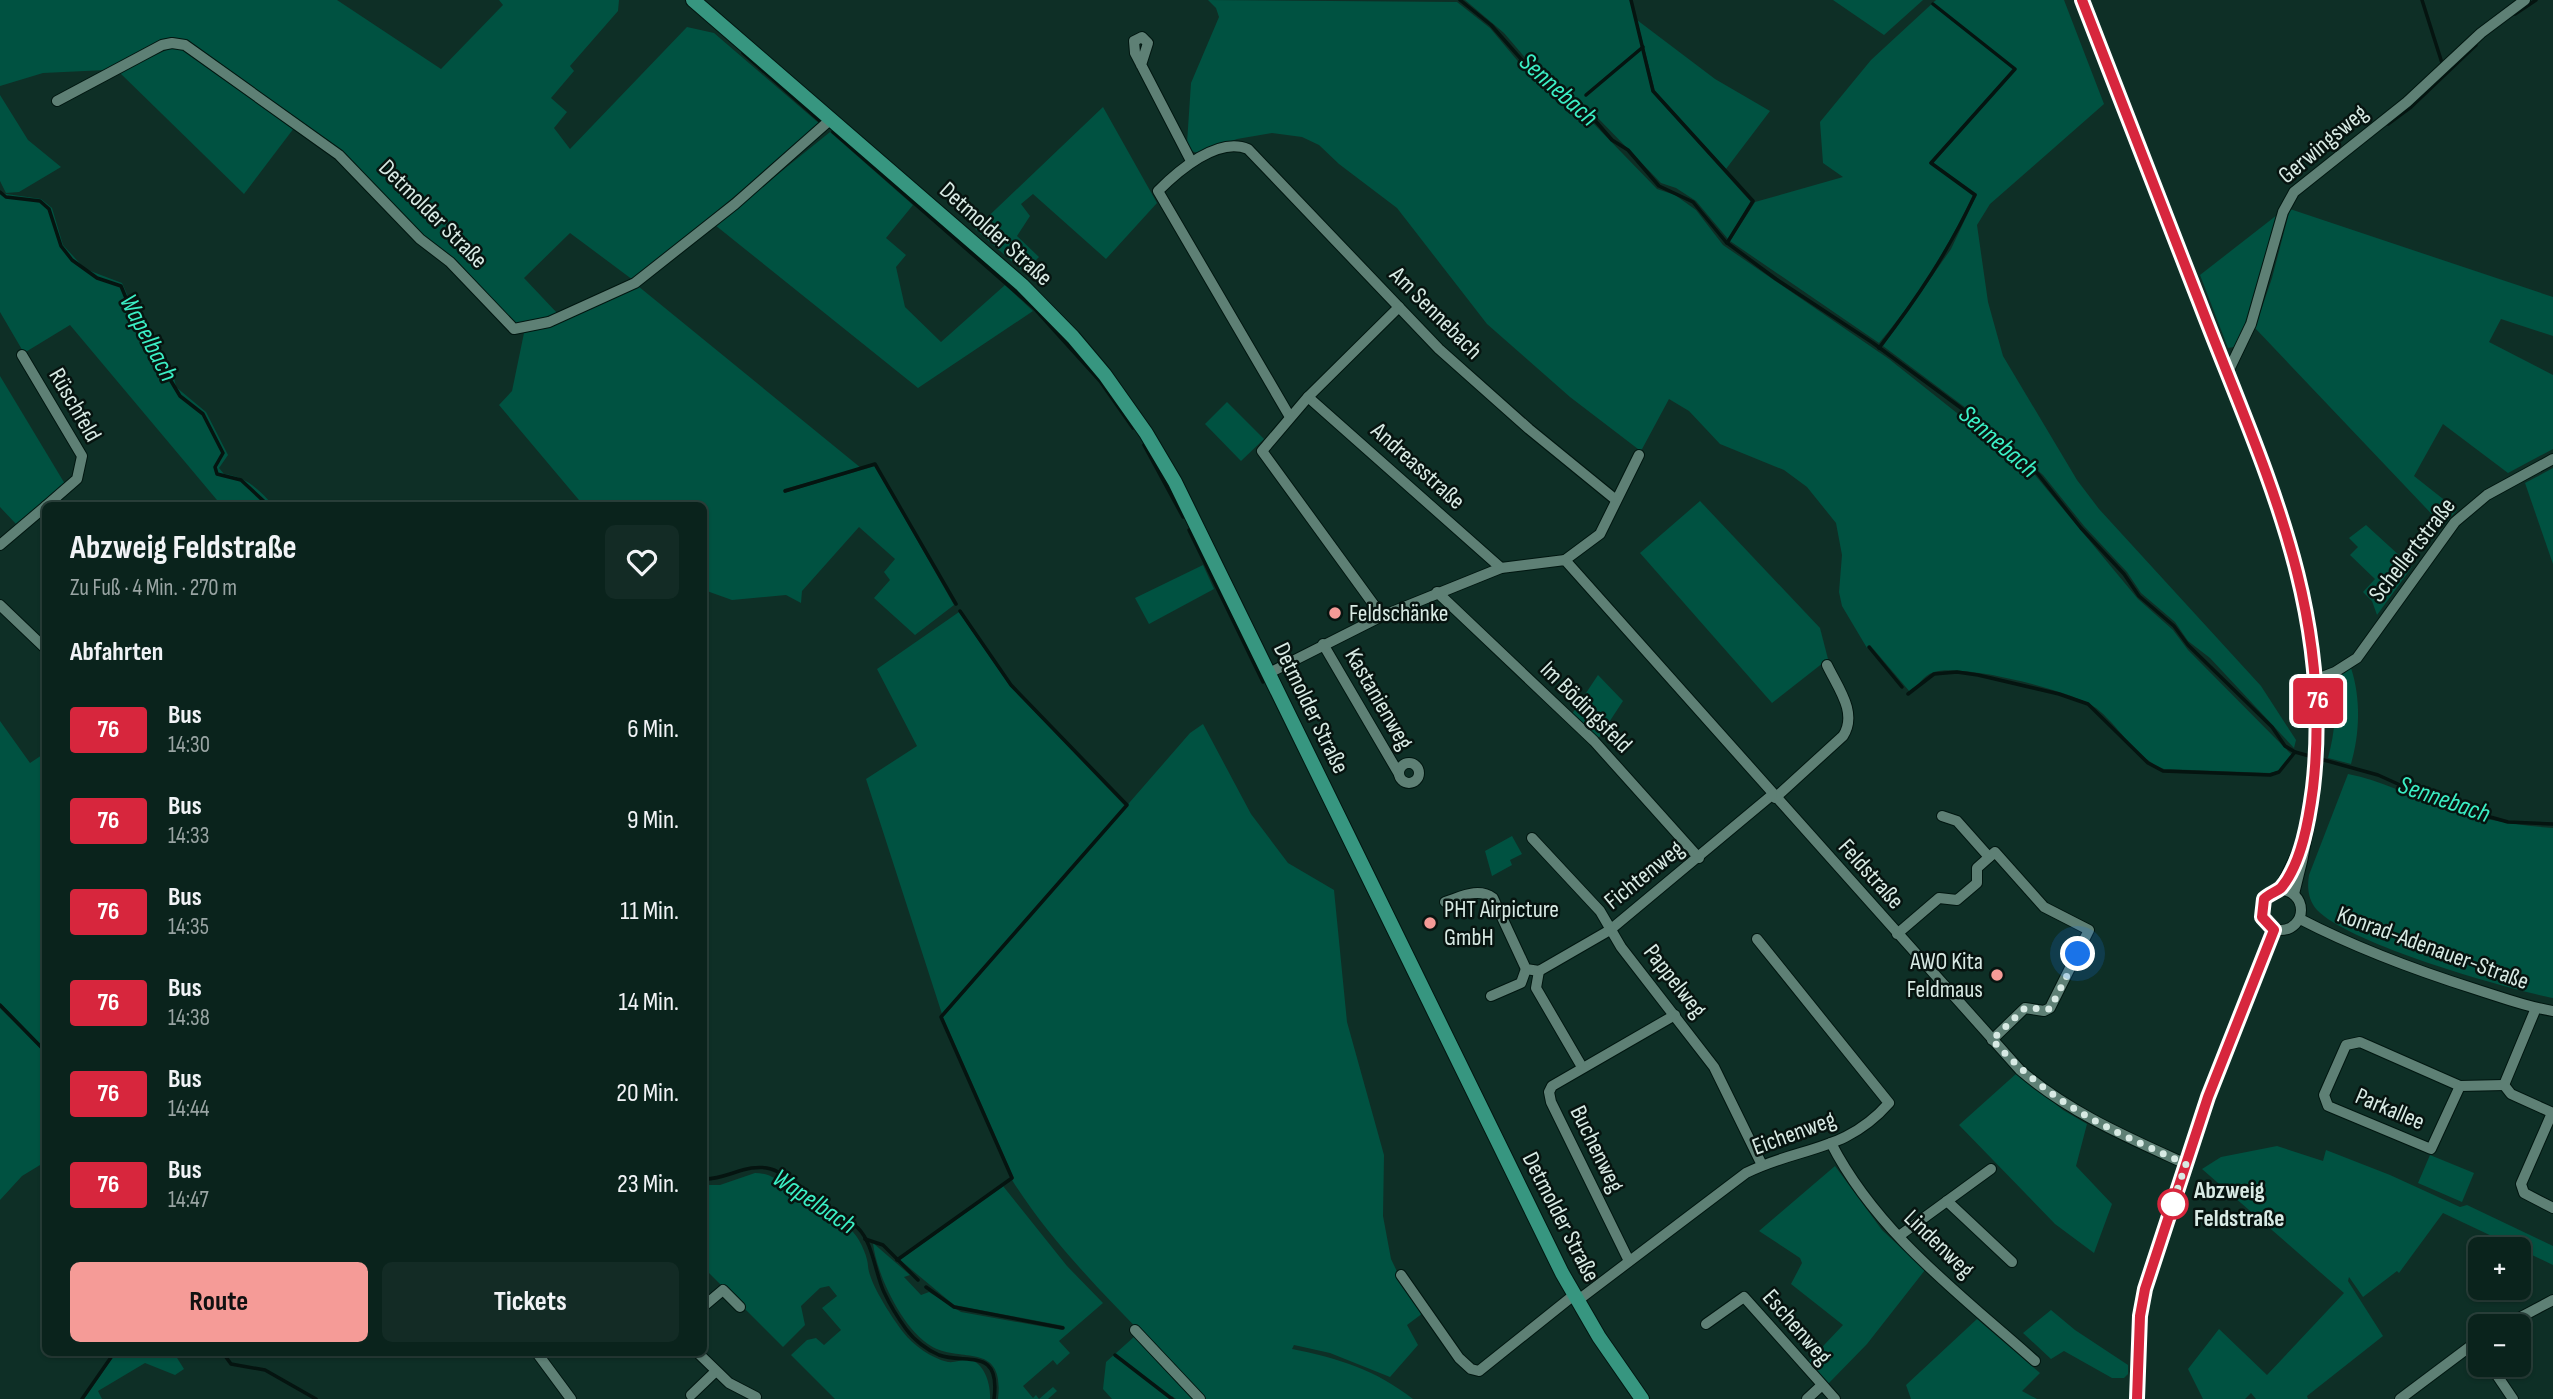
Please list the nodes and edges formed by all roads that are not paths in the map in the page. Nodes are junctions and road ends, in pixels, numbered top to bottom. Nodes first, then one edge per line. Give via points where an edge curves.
1 (693, 0) edge
2 (2082, 0) edge
3 (2525, 0) edge
4 (1141, 65) dead end
5 (57, 101) dead end
6 (830, 120) junction
7 (1191, 161) junction
8 (1399, 307) junction
9 (22, 355) dead end
10 (2227, 374) junction
11 (1308, 397) junction
12 (1290, 418) junction
13 (1639, 455) dead end
14 (2553, 459) edge
15 (1616, 500) junction
16 (51, 502) edge
17 (42, 509) edge
18 (0, 545) edge
19 (1565, 561) junction
20 (1501, 568) junction
21 (1437, 592) junction
22 (0, 605) edge
23 (1382, 616) junction
24 (1323, 644) junction
25 (42, 645) edge
26 (1827, 665) dead end
27 (1269, 673) junction
28 (2317, 679) junction
29 (1399, 774) dead end
30 (1773, 796) junction
31 (1942, 816) dead end
32 (2307, 825) junction
33 (1532, 838) dead end
34 (1989, 857) junction
35 (1699, 858) junction
36 (2279, 890) junction
37 (2294, 894) junction
38 (1445, 902) dead end
39 (2300, 919) junction
40 (1610, 930) junction
41 (2274, 930) junction
42 (1897, 934) junction
43 (1757, 939) dead end
44 (1532, 970) junction
45 (1492, 996) dead end
46 (2536, 1008) junction
47 (2553, 1011) edge
48 (1675, 1015) junction
49 (1992, 1040) junction
50 (1581, 1067) junction
51 (2504, 1085) junction
52 (2460, 1086) junction
53 (2553, 1113) edge
54 (1831, 1143) junction
55 (2186, 1164) junction
56 (1762, 1165) junction
57 (1991, 1169) dead end
58 (1947, 1202) junction
59 (2553, 1208) edge
60 (1899, 1236) junction
61 (1629, 1261) junction
62 (2012, 1262) dead end
63 (1401, 1275) dead end
64 (1576, 1298) junction
65 (2553, 1300) edge
66 (707, 1303) edge
67 (740, 1307) dead end
68 (2527, 1314) edge
69 (1706, 1324) dead end
70 (1135, 1330) dead end
71 (2468, 1351) edge
72 (539, 1356) edge
73 (701, 1356) edge
74 (2035, 1361) dead end
75 (715, 1372) junction
76 (2498, 1377) edge
77 (1821, 1387) junction
78 (691, 1395) dead end
79 (756, 1397) edge
80 (571, 1399) edge
81 (1200, 1399) edge
82 (1642, 1399) edge
83 (1807, 1399) edge
84 (1835, 1399) edge
85 (2137, 1399) edge
86 (2400, 1399) edge
87 (2512, 1399) edge

1 - 6 main road, Detmolder Straße
2 - 10 street
3 - 10 street, Gerwingsweg via 2294,192 2283,212 2251,324
4 - 7 street
5 - 6 street, Detmolder Straße via 162,46 185,45 339,155 514,329 549,322 635,283 735,204
6 - 27 main road, Detmolder Straße via 1022,285 1105,375 1175,482
7 - 8 street, Am Sennebach via 1229,147 1248,149
7 - 12 street, Am Sennebach via 1158,191
8 - 11 street
8 - 15 street, Am Sennebach via 1529,429
9 - 16 street, Rüschfeld via 82,456 77,479
10 - 28 street via 2294,556
11 - 12 street
11 - 20 street, Andreasstraße
12 - 23 street via 1265,445 1265,458
13 - 15 street
14 - 28 street, Schellertstraße via 2470,507 2357,658
15 - 19 street via 1600,534
17 - 18 street, Rüschfeld
19 - 20 street
19 - 30 street, Feldstraße
20 - 21 street
21 - 23 street
21 - 35 street, Im Bödingsfeld via 1594,741
22 - 25 street
23 - 24 street
24 - 27 street
24 - 29 street, Kastanienweg
26 - 30 street, Fichtenweg via 1850,714 1849,726
27 - 64 main road, Detmolder Straße
28 - 32 street via 2316,752
30 - 35 street, Fichtenweg
30 - 42 street, Feldstraße
31 - 34 street via 1957,821
32 - 36 street
32 - 37 street
33 - 40 street, Pappelweg via 1600,911
34 - 42 street via 1977,868 1977,883 1957,900 1939,898
34 - 49 street via 1995,852 2044,907 2089,930 2050,1009 2025,1008
35 - 40 street, Fichtenweg
36 - 37 street
36 - 41 street via 2270,893 2261,908
37 - 39 street via 2301,905
38 - 44 street, Buchenweg via 1480,892 1493,898
39 - 41 street via 2294,927
39 - 46 street, Konrad-Adenauer-Straße via 2389,959
40 - 44 street, Fichtenweg
40 - 48 street, Pappelweg
41 - 55 street
42 - 49 street, Feldstraße
43 - 54 street, Eichenweg via 1889,1103 1845,1140
44 - 45 street, Fichtenweg via 1521,983
44 - 50 street, Buchenweg via 1536,988
46 - 47 street, Konrad-Adenauer-Straße
46 - 51 street
48 - 50 street, Buchenweg
48 - 56 street, Pappelweg via 1714,1067
49 - 55 street, Feldstraße via 2066,1106
50 - 61 street, Buchenweg via 1552,1086 1550,1102
51 - 52 street, Parkallee
51 - 53 street via 2511,1094
52 - 52 street, Parkallee via 2360,1042 2346,1045 2324,1095 2328,1105 2431,1149
53 - 59 street via 2521,1184 2524,1193
54 - 56 street, Eichenweg
54 - 60 street, Lindenweg via 1865,1198
55 - 85 street via 2145,1289
56 - 61 street, Eichenweg
57 - 58 street
58 - 60 street
58 - 62 street
60 - 74 street, Lindenweg
61 - 64 street, Eichenweg
63 - 64 street, Eichenweg via 1459,1358 1479,1371
64 - 82 main road, Detmolder Straße
65 - 68 street
66 - 67 street via 723,1290
69 - 77 street, Eschenweg via 1744,1297
70 - 81 street
71 - 86 street
72 - 80 street
73 - 75 street
75 - 78 street
75 - 79 street
76 - 87 street
77 - 83 street, Eschenweg
77 - 84 street, Eschenweg

